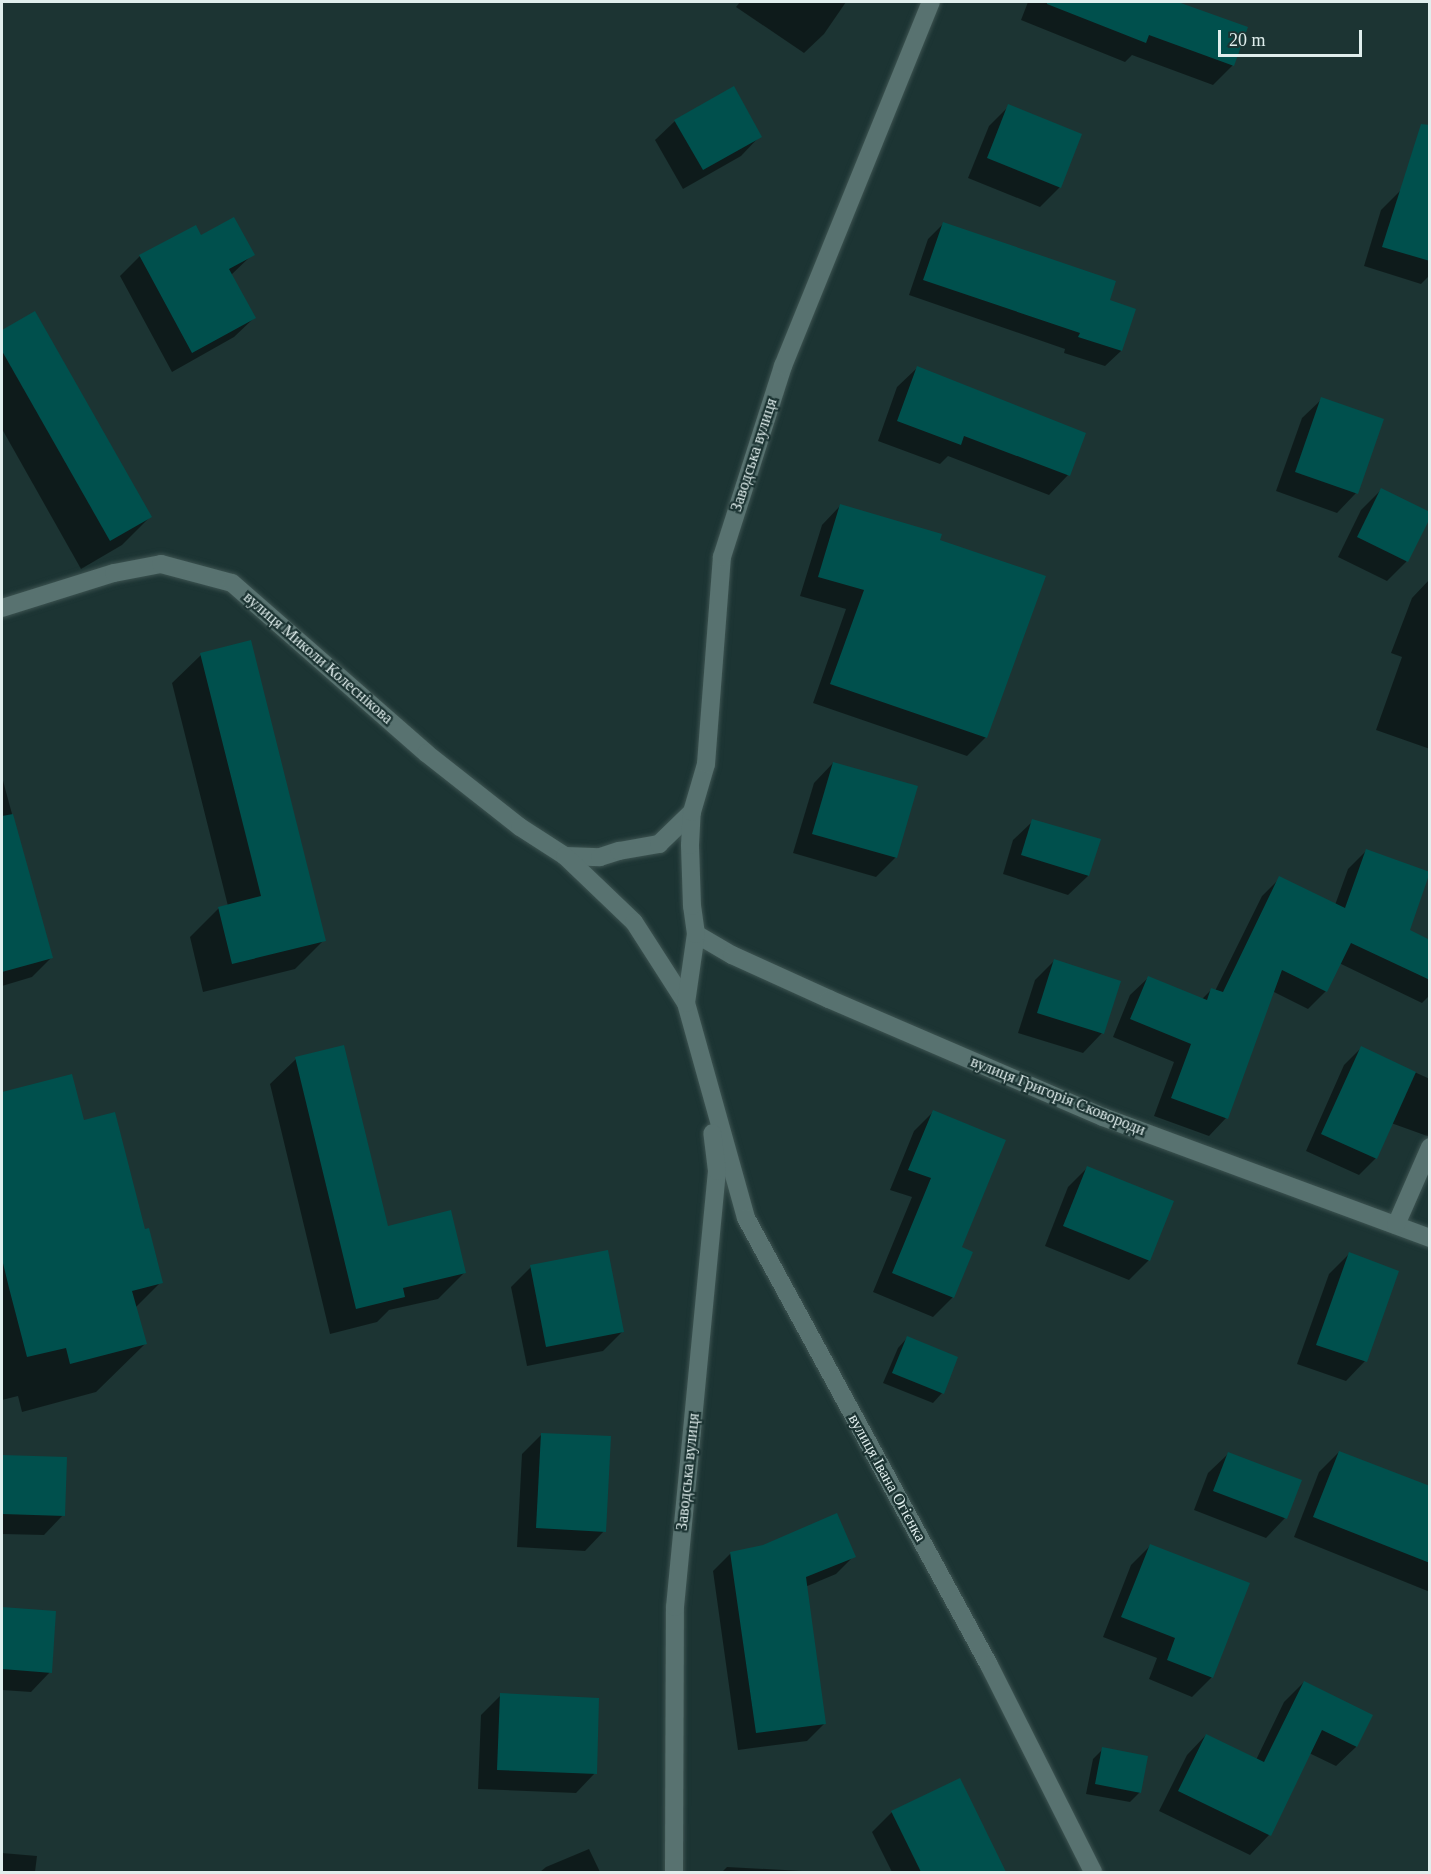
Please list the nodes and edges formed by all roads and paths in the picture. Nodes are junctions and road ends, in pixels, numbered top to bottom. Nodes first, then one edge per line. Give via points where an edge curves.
1 (931, 2) edge
2 (2, 608) edge
3 (692, 812) junction
4 (565, 856) junction
5 (696, 934) junction
6 (686, 1003) junction
7 (705, 1074) junction
8 (1430, 1147) edge
9 (1396, 1225) junction
10 (1430, 1238) edge
11 (674, 1872) edge
12 (1093, 1872) edge

1 - 3 street, Заводська вулиця via 783,366 722,557 706,764
2 - 4 street, вулиця Миколи Колеснікова via 114,573 160,564 232,583 426,753 520,827
3 - 4 street via 659,844 600,857
3 - 5 street, Заводська вулиця via 692,906
4 - 6 street, вулиця Миколи Колеснікова via 634,922
5 - 6 street, Заводська вулиця
5 - 9 street, вулиця Григорія Сковороди via 732,955 1103,1117
6 - 7 street
7 - 11 street, Заводська вулиця via 717,1171 675,1607
7 - 12 street, вулиця Івана Огієнка via 746,1218 989,1665
8 - 9 street
9 - 10 street, вулиця Григорія Сковороди

